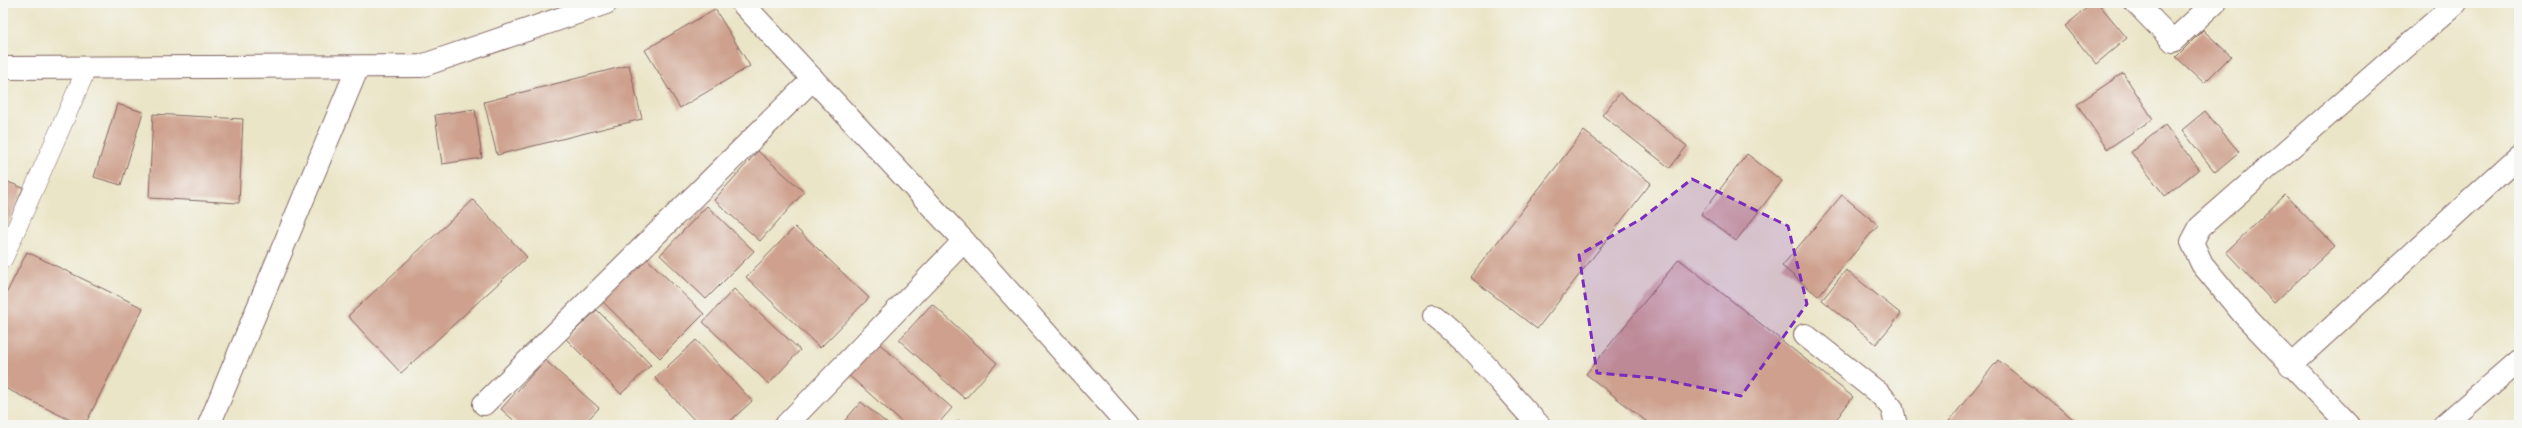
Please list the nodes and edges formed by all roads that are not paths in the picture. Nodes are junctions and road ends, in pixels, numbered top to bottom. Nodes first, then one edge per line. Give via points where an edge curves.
1 (606, 3) edge
2 (742, 3) edge
3 (2136, 3) edge
4 (2214, 3) edge
5 (2456, 3) edge
6 (358, 67) junction
7 (3, 68) edge
8 (87, 68) junction
9 (813, 79) junction
10 (2519, 156) edge
11 (964, 241) junction
12 (3, 258) edge
13 (1434, 316) dead end
14 (1805, 335) dead end
15 (2519, 360) edge
16 (2290, 366) junction
17 (484, 404) dead end
18 (209, 425) edge
19 (786, 425) edge
20 (1128, 425) edge
21 (1539, 425) edge
22 (1896, 425) edge
23 (2349, 425) edge
24 (2444, 425) edge

1 - 6 street via 421,66
2 - 9 street
3 - 4 street via 2173,41
5 - 16 street via 2200,227 2192,242 2202,264
6 - 8 street
6 - 18 street
7 - 8 street
8 - 12 lane
9 - 11 street
9 - 17 street
10 - 16 street
11 - 19 street
11 - 20 street
13 - 21 street via 1455,332
14 - 22 street via 1881,395 1892,408
15 - 24 street
16 - 23 street

